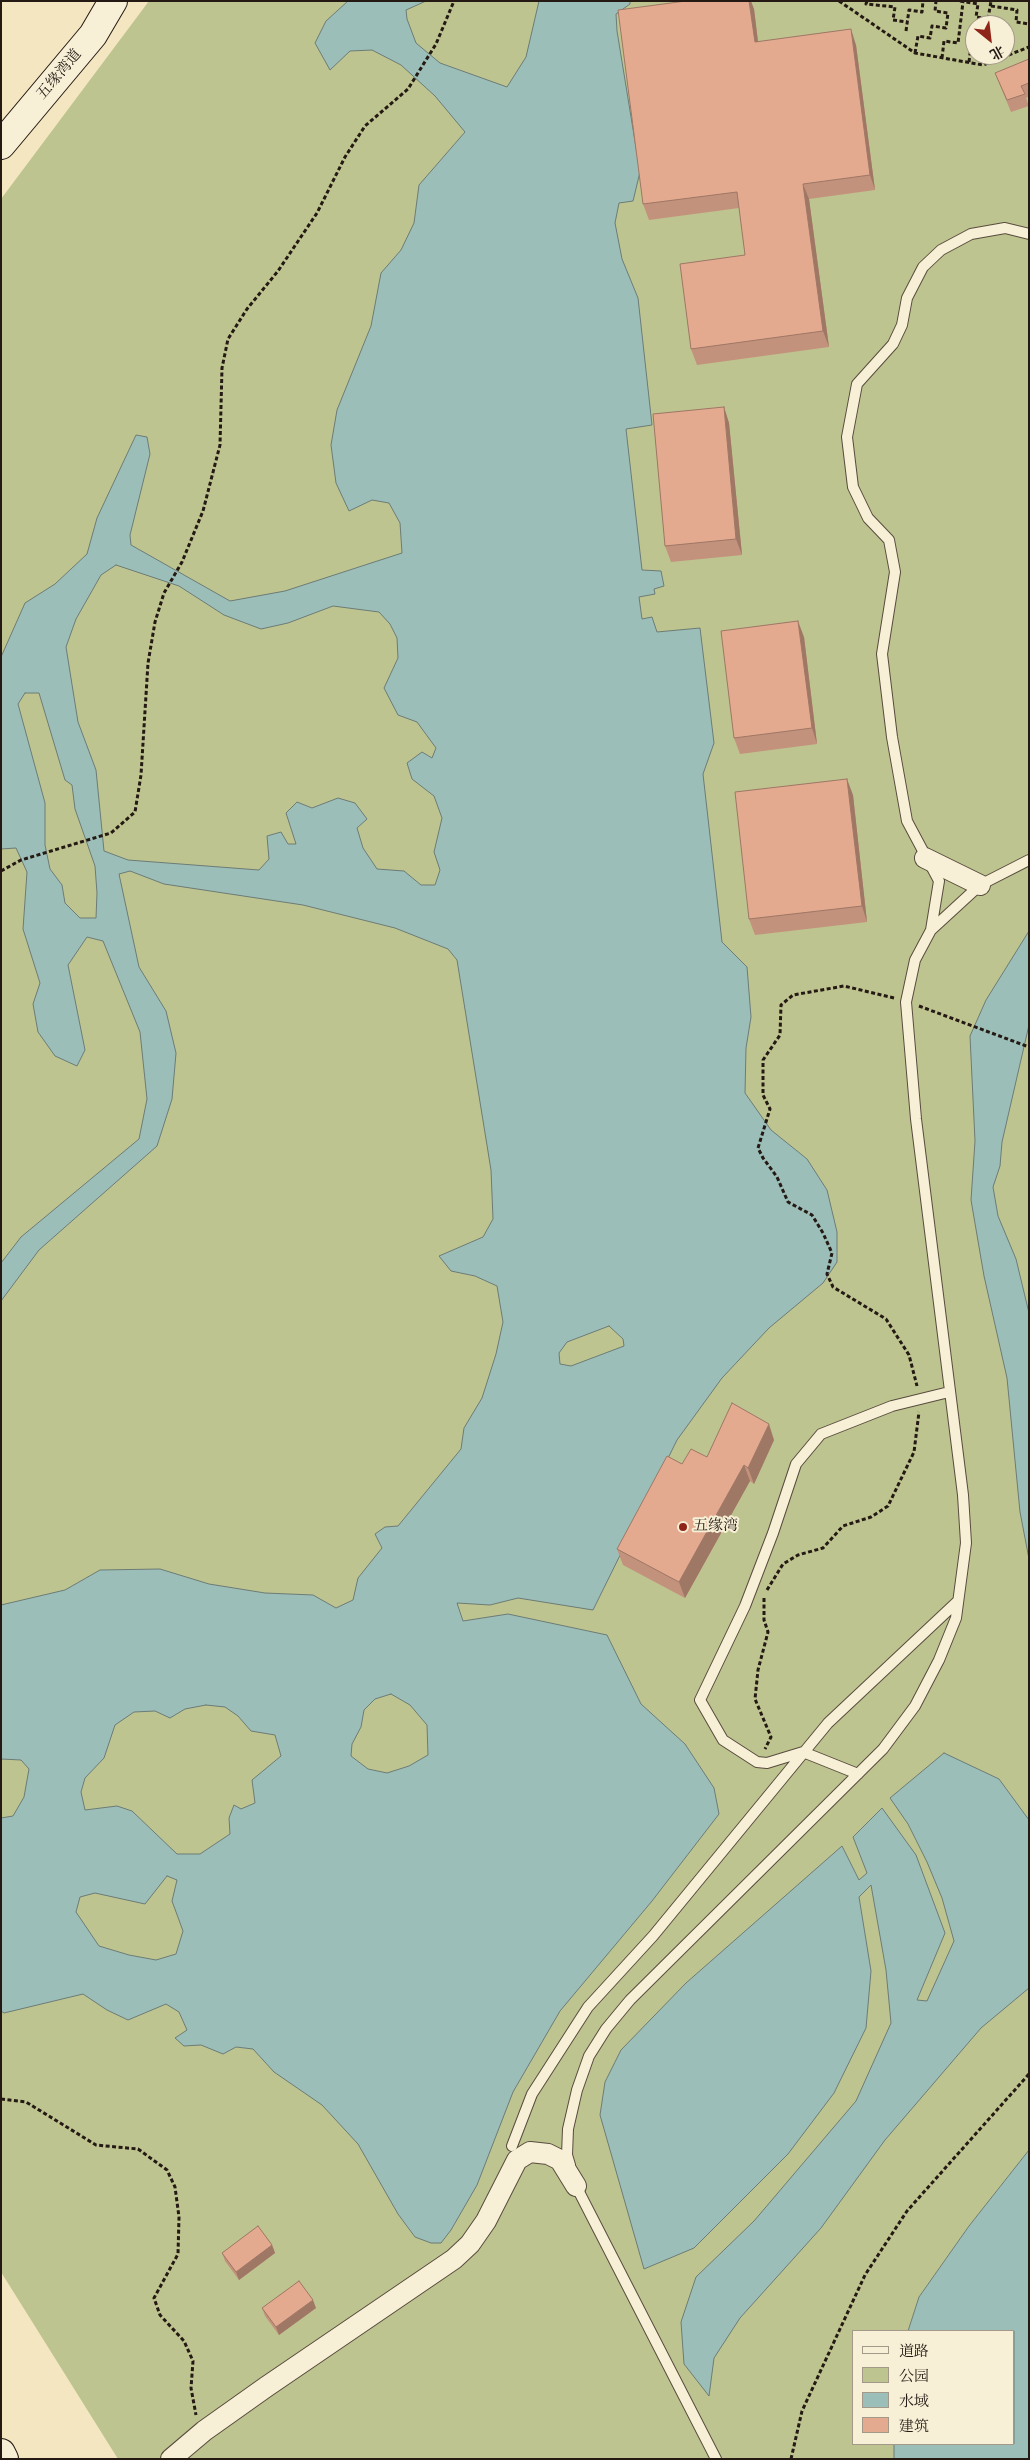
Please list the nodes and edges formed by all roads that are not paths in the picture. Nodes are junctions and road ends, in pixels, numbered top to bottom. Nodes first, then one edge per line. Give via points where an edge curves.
1 (113, 1) edge
2 (1, 145) edge
3 (1029, 234) edge
4 (925, 858) junction
5 (1029, 860) edge
6 (980, 885) junction
7 (931, 930) junction
8 (949, 1392) junction
9 (958, 1601) junction
10 (803, 1752) junction
11 (858, 1774) junction
12 (512, 2146) joint
13 (576, 2186) junction
14 (1, 2453) edge
15 (4, 2459) edge
16 (159, 2459) edge
17 (171, 2459) edge
18 (716, 2459) edge

1 - 2 main road, 五缘湾道 via 93,35
3 - 4 lane via 1005,228 971,234 942,250 924,267 907,298 902,324 893,344 857,384 847,437 853,487 868,518 889,540 895,572 882,654 907,821
4 - 6 street
4 - 7 lane via 939,881
5 - 6 lane
6 - 7 lane
7 - 8 lane via 915,960 906,1002 916,1119
8 - 9 lane via 966,1544
8 - 10 lane via 892,1406 821,1434 796,1464 774,1533 745,1606 700,1700 722,1740 757,1762 767,1763
9 - 10 lane via 828,1723
9 - 11 lane via 956,1618 916,1706
10 - 11 lane
10 - 12 lane via 653,1936 588,2007 532,2094
11 - 13 lane via 630,2000 606,2029 589,2056 568,2129 567,2155
12 - 16 street via 474,2230 447,2258 386,2294 199,2425
13 - 17 street via 560,2160 548,2154 530,2152 517,2160 486,2221 470,2244 454,2259 266,2387
13 - 18 lane
14 - 15 main road

